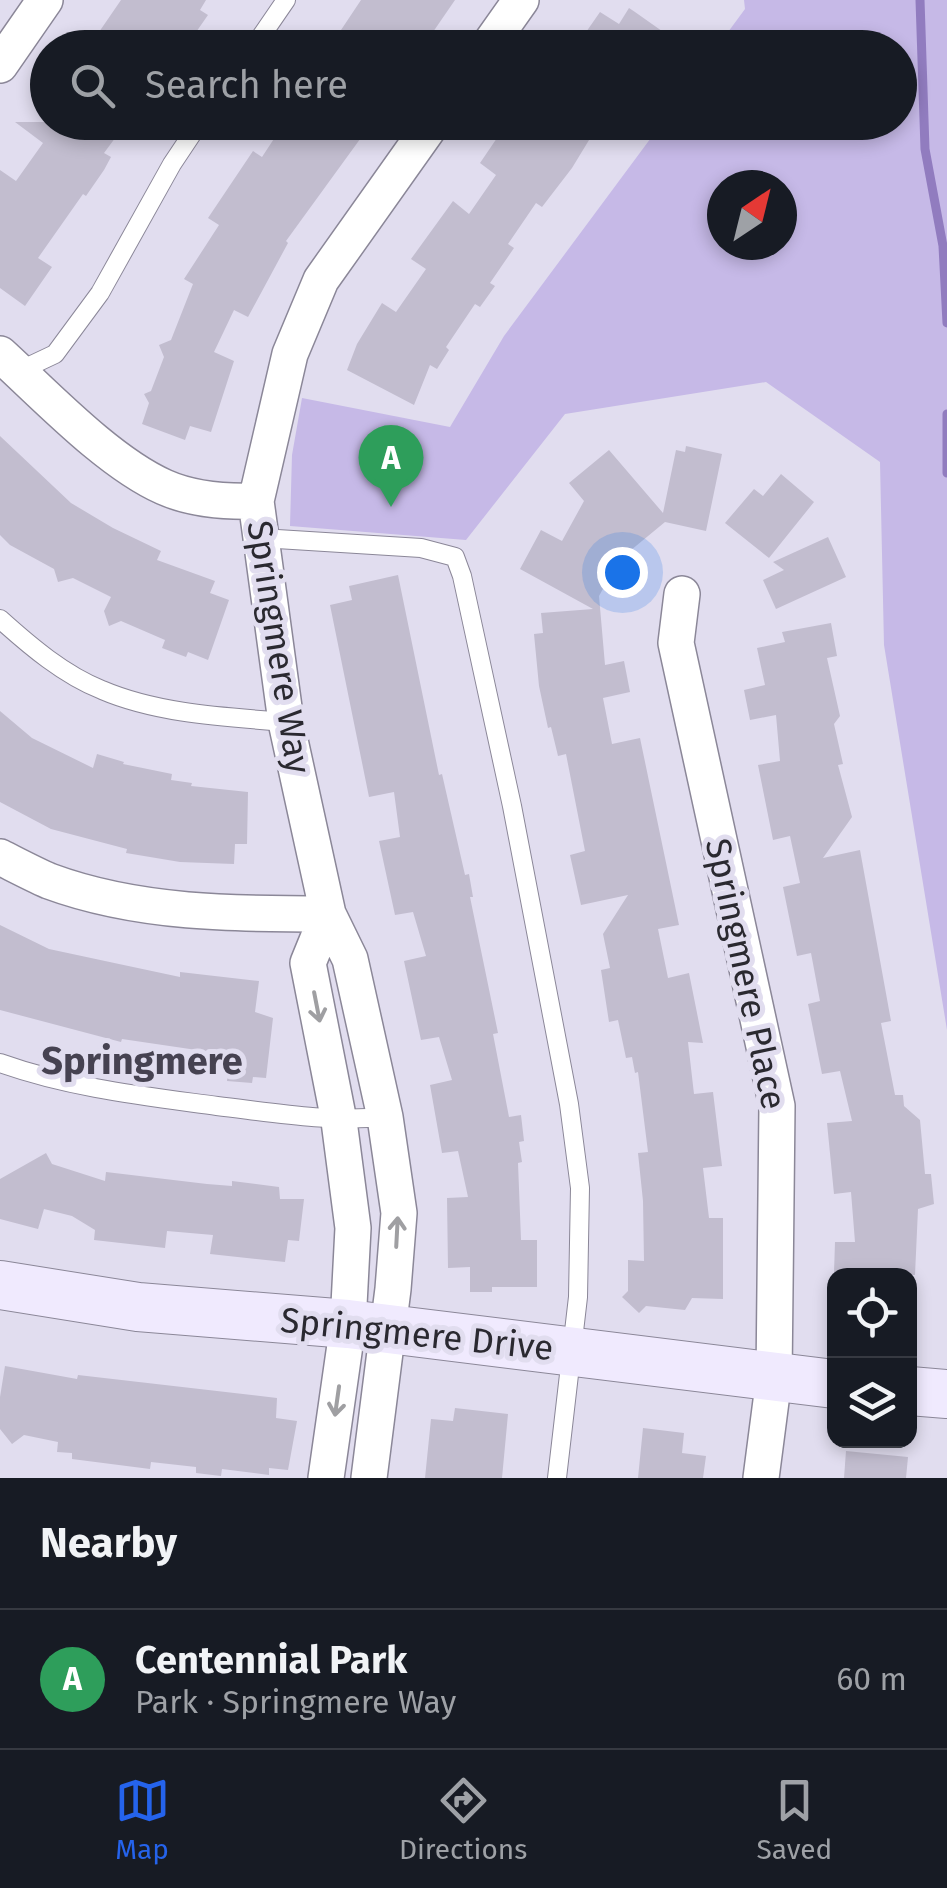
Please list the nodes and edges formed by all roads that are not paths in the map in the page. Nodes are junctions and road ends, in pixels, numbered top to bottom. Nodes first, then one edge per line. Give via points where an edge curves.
1 (45, 0) edge
2 (286, 0) edge
3 (521, 0) edge
4 (265, 30) edge
5 (500, 30) edge
6 (0, 65) edge
7 (188, 140) edge
8 (420, 140) edge
9 (10, 363) edge
10 (256, 501) junction
11 (261, 538) junction
12 (682, 594) dead end
13 (0, 618) edge
14 (286, 722) junction
15 (0, 857) edge
16 (328, 914) junction
17 (0, 1062) edge
18 (385, 1116) junction
19 (340, 1120) junction
20 (0, 1285) edge
21 (367, 1326) junction
22 (572, 1350) junction
23 (774, 1378) junction
24 (827, 1383) edge
25 (917, 1391) edge
26 (947, 1394) edge
27 (326, 1478) edge
28 (369, 1478) edge
29 (557, 1478) edge
30 (761, 1478) edge

1 - 6 street
2 - 4 lane
3 - 5 street
7 - 9 lane via 100,293 54,354
8 - 10 street, Springmere Way via 321,280 290,354
9 - 10 street via 109,451 163,487 222,502
10 - 11 street, Springmere Way
11 - 14 street, Springmere Way
11 - 22 lane via 421,548 455,558 570,1104 580,1188
12 - 23 street, Springmere Place via 676,643 777,1106
13 - 14 lane via 49,660 99,690 224,717
14 - 16 street, Springmere Way
15 - 16 street via 50,881 129,901 215,914
16 - 18 street, Springmere Way via 350,960
16 -> 19 street via 308,963
17 - 19 lane via 124,1094
18 - 19 lane
21 -> 18 street, Springmere Way via 393,1289 398,1213
19 - 21 street
20 - 21 street, Springmere Drive via 138,1307
21 - 22 street, Springmere Drive
21 -> 27 street
21 - 28 street
22 - 23 street, Springmere Drive
22 - 29 lane
23 - 24 street, Springmere Drive
23 - 30 street, Springmere Place
25 - 26 street

